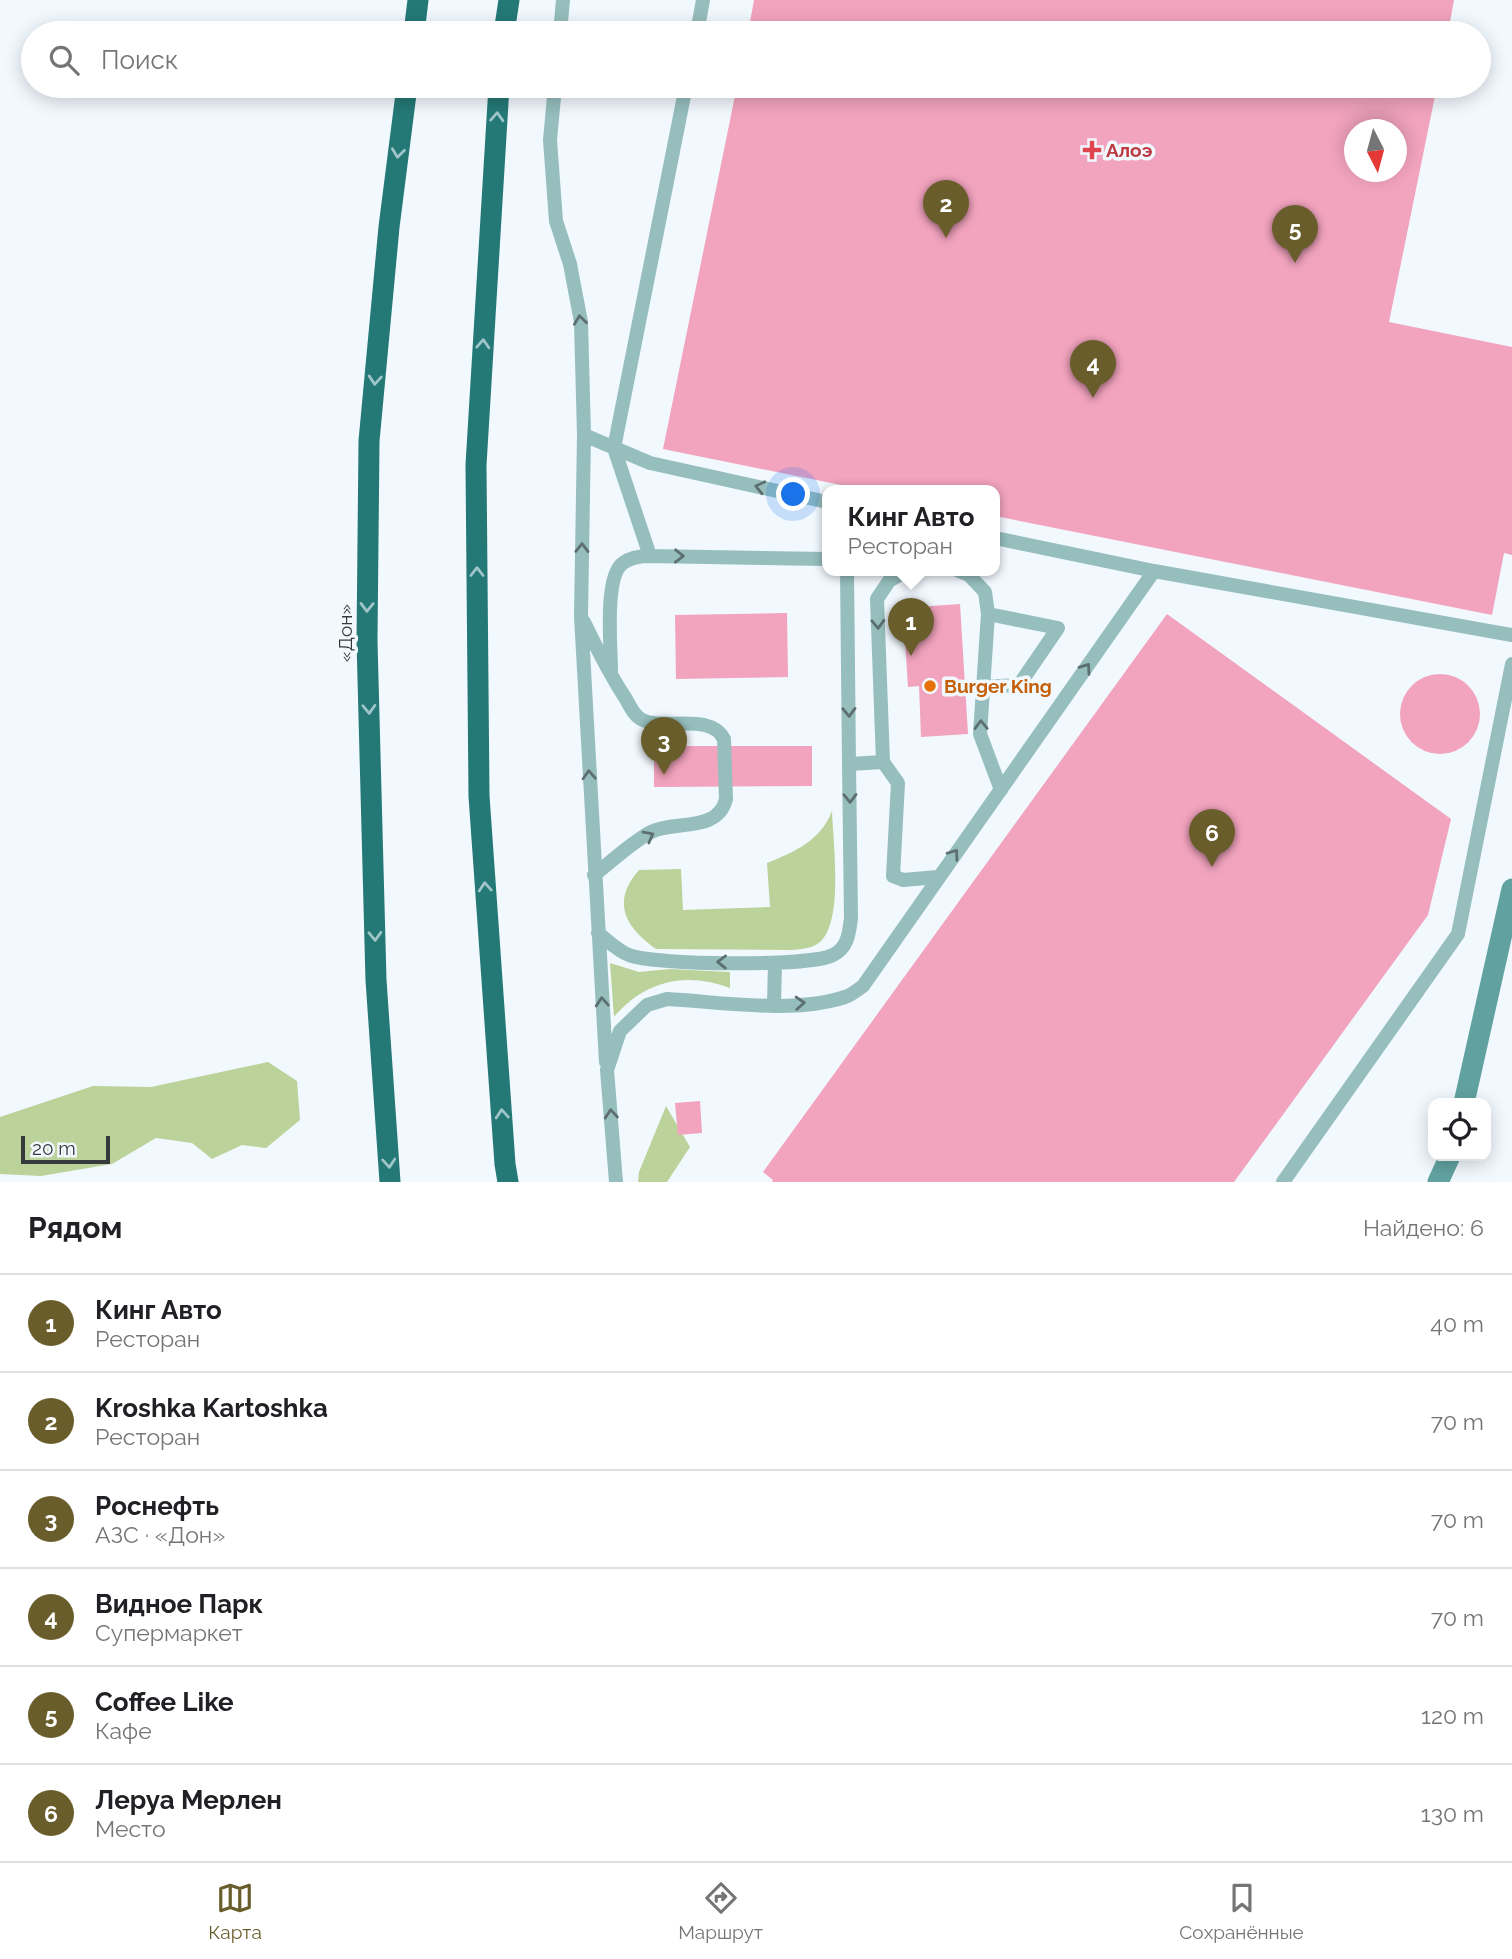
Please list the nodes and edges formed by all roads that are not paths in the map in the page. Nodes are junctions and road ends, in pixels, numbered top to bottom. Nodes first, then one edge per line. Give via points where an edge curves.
1 (418, 0) edge
2 (509, 0) edge
3 (563, 0) edge
4 (703, 0) edge
5 (415, 21) edge
6 (506, 21) edge
7 (561, 21) edge
8 (699, 21) edge
9 (405, 98) edge
10 (498, 98) edge
11 (554, 98) edge
12 (684, 98) edge
13 (584, 435) junction
14 (614, 449) junction
15 (822, 501) edge
16 (1000, 539) edge
17 (650, 556) junction
18 (822, 559) edge
19 (1154, 571) junction
20 (847, 576) edge
21 (898, 576) edge
22 (971, 576) edge
23 (988, 614) junction
24 (581, 616) junction
25 (1512, 635) edge
26 (1512, 664) edge
27 (611, 676) junction
28 (982, 687) junction
29 (883, 761) junction
30 (849, 764) junction
31 (1001, 790) junction
32 (594, 875) junction
33 (938, 877) junction
34 (1512, 889) edge
35 (598, 933) junction
36 (775, 963) junction
37 (774, 1004) junction
38 (607, 1070) junction
39 (1465, 1098) edge
40 (1448, 1161) edge
41 (1450, 1161) edge
42 (390, 1182) edge
43 (508, 1182) edge
44 (616, 1182) edge
45 (1283, 1182) edge
46 (1438, 1182) edge
47 (1448, 1182) edge

1 - 5 highway
2 - 6 highway
3 - 7 lane
4 - 8 lane
9 -> 42 highway, «Дон» via 369,441 367,641 376,980
43 -> 10 highway via 479,796 477,640 476,465
13 -> 11 lane via 581,322 556,221 550,140
12 - 14 lane
13 - 14 lane
24 -> 13 lane
15 -> 14 lane via 650,463
14 - 17 lane
16 - 19 lane
17 -> 18 lane
17 - 27 lane via 621,564 611,584
19 - 25 lane
31 -> 19 lane
20 -> 30 lane
21 -> 29 lane via 877,599
22 - 23 lane via 985,592
23 - 28 lane
23 - 28 lane via 1058,628 1019,685
24 - 27 lane
32 -> 24 lane
26 - 45 lane via 1458,934
32 -> 27 lane via 652,831 710,819 724,808 726,799 721,732 703,725 645,721
31 -> 28 lane via 980,734
29 - 30 lane
29 - 33 lane via 898,783 893,876 903,880
30 -> 36 lane via 848,940 835,955 816,961
33 -> 31 lane
32 - 35 lane
37 -> 33 lane via 826,1001 848,996 863,986
34 - 39 main road
36 -> 35 lane via 648,960 627,955
38 -> 35 lane
36 - 37 lane
37 - 38 lane via 667,999 647,1005 620,1031
44 -> 38 lane
40 - 46 main road
41 - 47 main road

